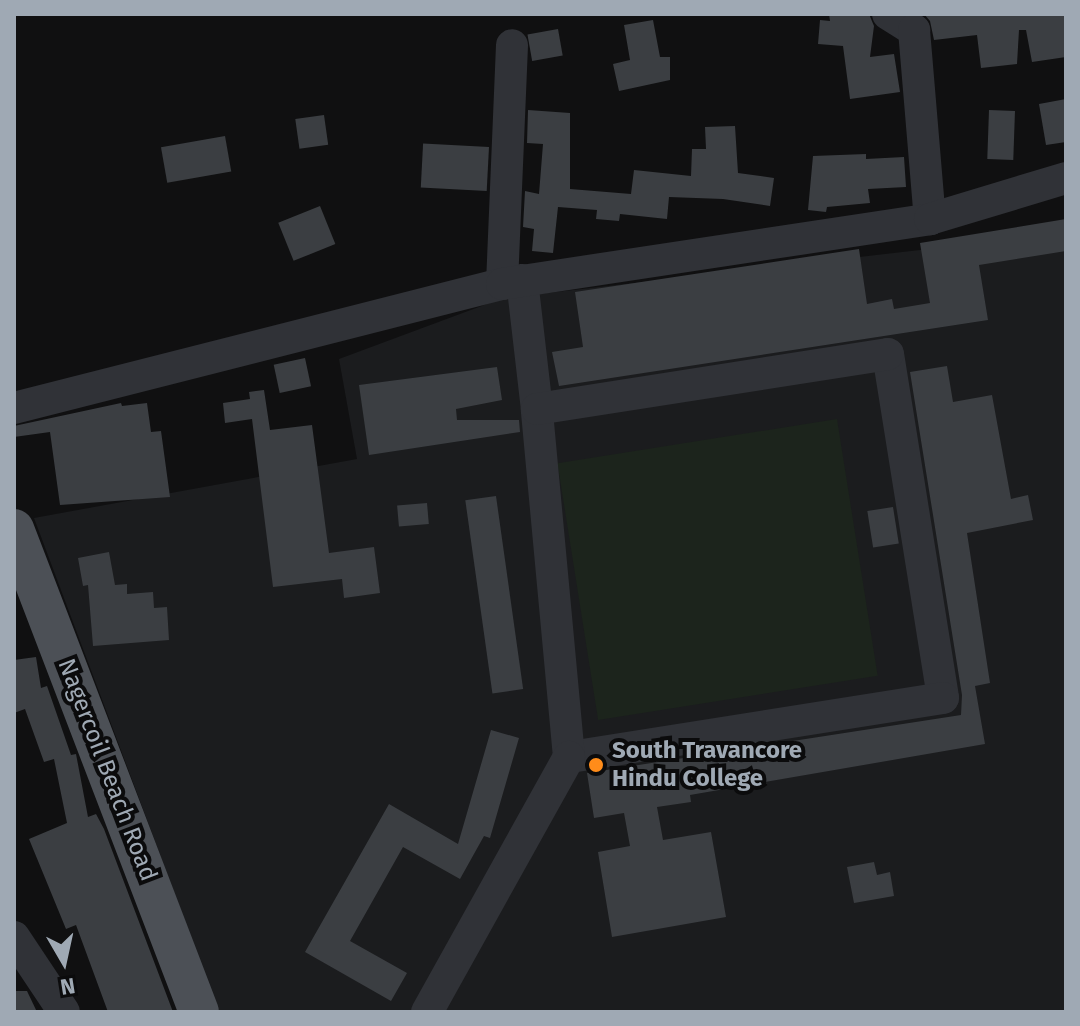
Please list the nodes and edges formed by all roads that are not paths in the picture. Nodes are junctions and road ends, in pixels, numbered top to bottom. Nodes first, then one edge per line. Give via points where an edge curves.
1 (888, 14) edge
2 (512, 45) dead end
3 (1066, 178) edge
4 (930, 219) junction
5 (512, 282) junction
6 (14, 408) edge
7 (537, 409) junction
8 (14, 529) edge
9 (569, 757) junction
10 (14, 937) edge
11 (64, 1012) edge
12 (199, 1012) edge
13 (427, 1012) edge

1 - 4 street via 914,30
2 - 5 street
3 - 4 street
4 - 5 street
5 - 6 street
5 - 7 street
7 - 9 street
7 - 9 street via 888,354 943,698
8 - 12 main road, Nagercoil Beach Road
9 - 13 street
10 - 11 street

